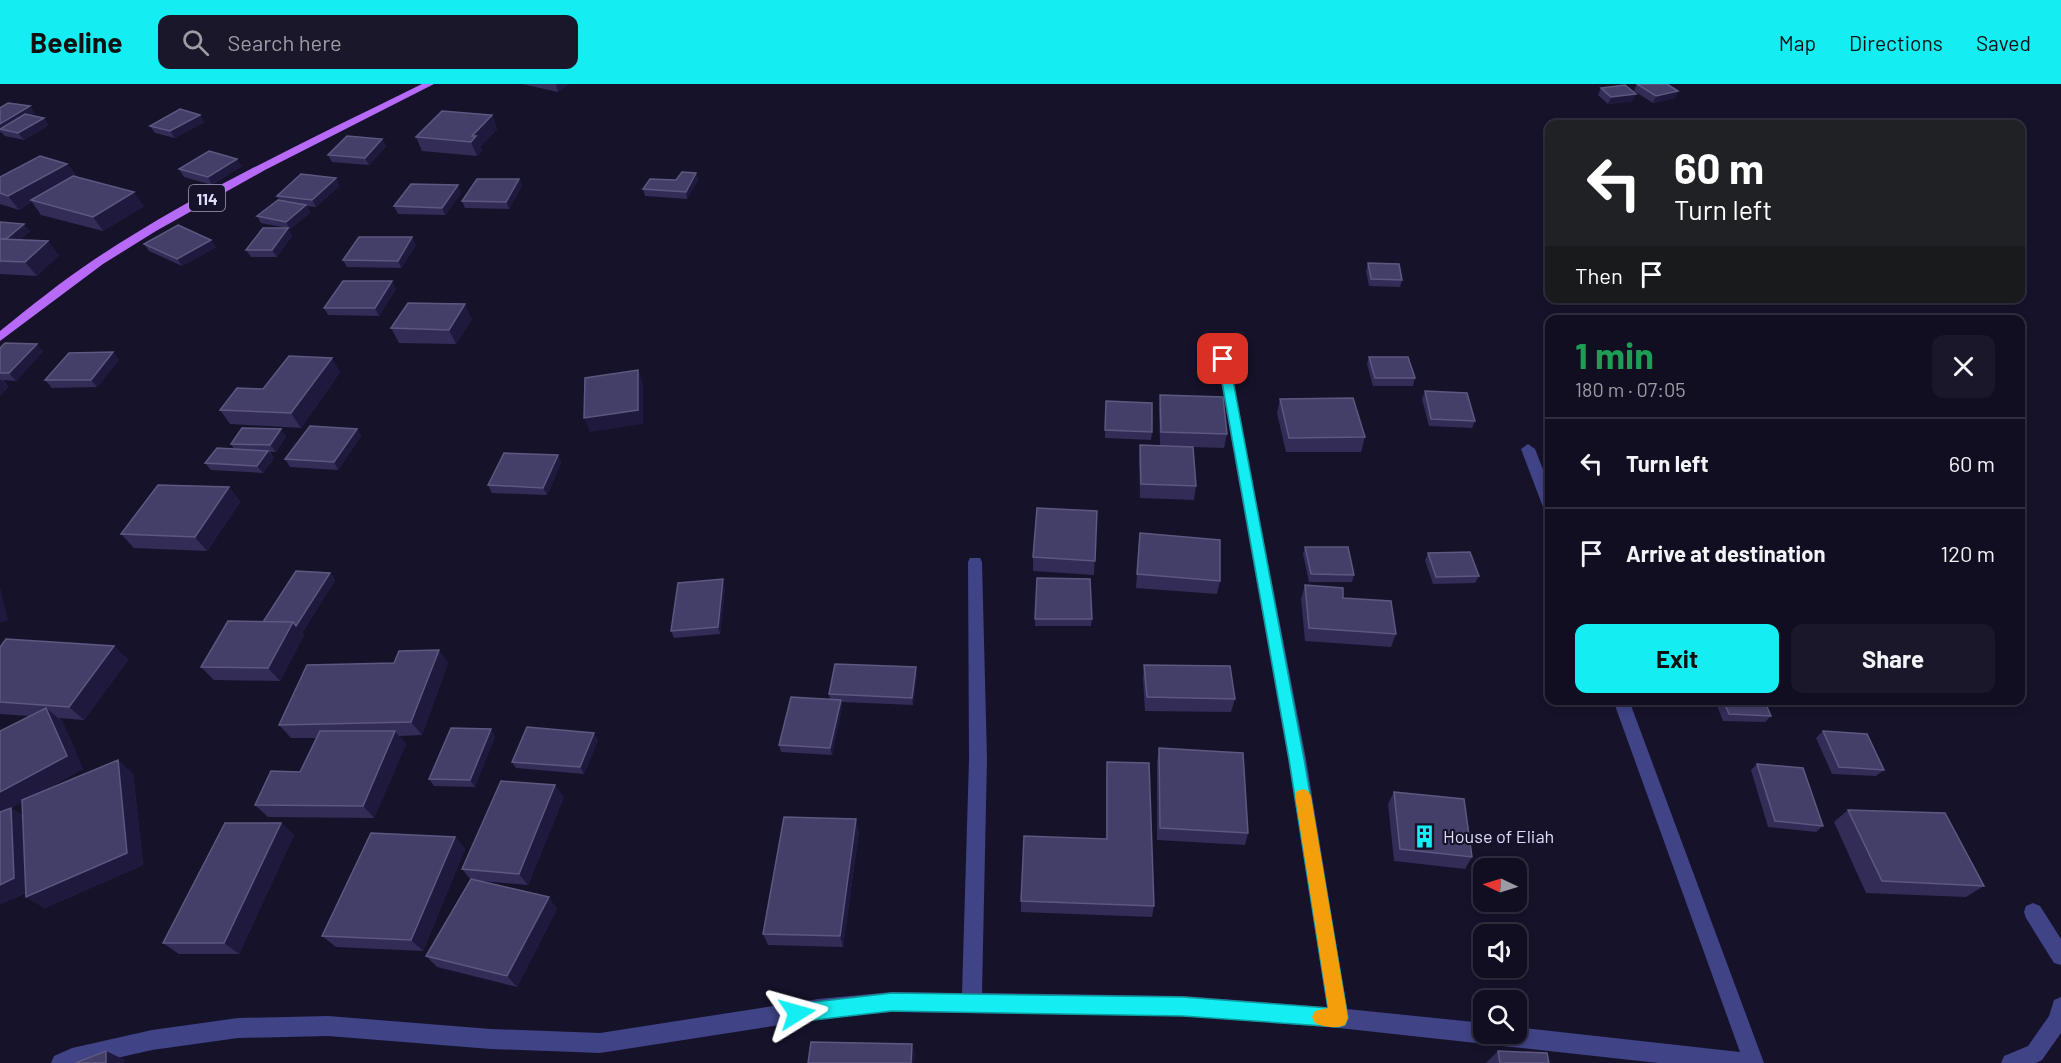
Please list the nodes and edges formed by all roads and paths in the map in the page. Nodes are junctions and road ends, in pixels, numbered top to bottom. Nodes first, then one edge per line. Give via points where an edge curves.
1 (429, 84) edge
2 (0, 337) edge
3 (1223, 359) dead end
4 (1528, 449) dead end
5 (1545, 494) edge
6 (975, 562) dead end
7 (1623, 705) edge
8 (2034, 912) dead end
9 (2061, 956) edge
10 (972, 1004) junction
11 (2061, 1007) edge
12 (1339, 1018) junction
13 (1473, 1032) edge
14 (1527, 1038) edge
15 (62, 1063) edge
16 (1752, 1063) edge
17 (2011, 1063) edge

1 - 2 main road, 114 via 148,230 73,279
3 - 12 street via 1297,759
4 - 5 street
6 - 10 street via 978,759
7 - 16 street
8 - 9 street
10 - 12 street via 1183,1006
10 - 15 street via 892,1002 818,1009 600,1043 328,1026 238,1028 152,1040
11 - 17 street via 2058,1020 2035,1053
12 - 13 street
14 - 16 street

